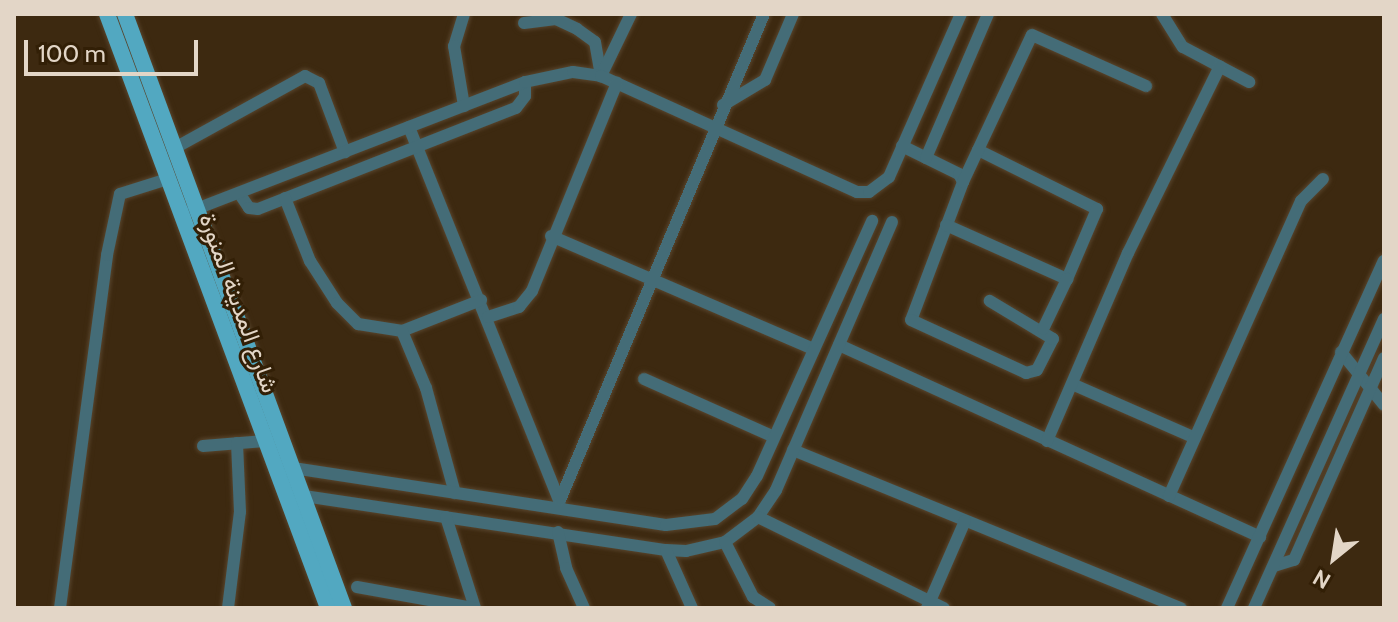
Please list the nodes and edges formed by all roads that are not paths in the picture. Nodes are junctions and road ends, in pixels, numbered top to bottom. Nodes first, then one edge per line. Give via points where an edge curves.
1 (107, 14) edge
2 (125, 14) edge
3 (464, 14) edge
4 (631, 14) edge
5 (764, 14) edge
6 (793, 14) edge
7 (961, 14) edge
8 (988, 14) edge
9 (1162, 14) edge
10 (524, 23) dead end
11 (1220, 66) junction
12 (601, 76) junction
13 (525, 82) junction
14 (1249, 82) dead end
15 (617, 83) junction
16 (1146, 86) dead end
17 (723, 105) junction
18 (464, 106) junction
19 (409, 127) junction
20 (713, 127) junction
21 (418, 146) junction
22 (902, 146) junction
23 (173, 149) junction
24 (978, 150) junction
25 (345, 152) junction
26 (926, 158) junction
27 (168, 179) junction
28 (1323, 179) dead end
29 (963, 182) junction
30 (239, 193) junction
31 (285, 198) junction
32 (188, 212) junction
33 (872, 221) dead end
34 (892, 222) dead end
35 (946, 225) junction
36 (551, 236) junction
37 (1384, 261) edge
38 (653, 277) junction
39 (1067, 279) junction
40 (481, 300) junction
41 (990, 301) dead end
42 (488, 317) junction
43 (1384, 319) edge
44 (1043, 329) junction
45 (402, 331) junction
46 (839, 345) junction
47 (814, 349) junction
48 (1341, 352) junction
49 (1384, 358) edge
50 (1359, 374) junction
51 (644, 379) dead end
52 (1072, 384) junction
53 (1370, 388) junction
54 (1384, 405) edge
55 (774, 437) junction
56 (1195, 438) junction
57 (265, 441) junction
58 (1047, 441) junction
59 (237, 443) junction
60 (203, 446) dead end
61 (793, 450) junction
62 (293, 468) junction
63 (455, 493) junction
64 (304, 496) junction
65 (1169, 496) junction
66 (492, 499) junction
67 (560, 505) junction
68 (446, 517) junction
69 (758, 517) junction
70 (965, 521) junction
71 (492, 523) junction
72 (558, 532) junction
73 (1260, 537) junction
74 (725, 542) junction
75 (666, 550) junction
76 (316, 554) junction
77 (1274, 566) junction
78 (357, 587) dead end
79 (928, 605) edge
80 (766, 607) edge
81 (60, 608) edge
82 (228, 608) edge
83 (328, 608) edge
84 (344, 608) edge
85 (474, 608) edge
86 (584, 608) edge
87 (692, 608) edge
88 (944, 608) edge
89 (1181, 608) edge
90 (1227, 608) edge
91 (1254, 608) edge

1 - 27 main road, شارع المدينة المنورة
2 - 23 main road, شارع المدينة المنورة
3 - 18 street via 454,46
4 - 12 street
5 - 17 street
6 - 17 street via 765,80
7 - 22 street
8 - 26 street
9 - 11 street via 1183,47
10 - 12 street via 556,19 577,29 595,42
11 - 14 street
11 - 52 street via 1128,253
12 - 13 street via 560,72
12 - 15 street
13 - 18 street
13 - 21 street via 525,96 516,108
15 - 20 street
15 - 36 street
16 - 24 street via 1035,34
17 - 20 street
18 - 19 street
19 - 21 street
19 - 25 street
20 - 22 street via 857,192 885,183
20 - 38 street
21 - 31 street
21 - 40 street
22 - 26 street
23 - 25 street via 305,76 319,83
23 - 32 main road, شارع المدينة المنورة
24 - 29 street
24 - 39 street via 1097,209
25 - 30 street
26 - 29 street via 959,174
27 - 32 main road, شارع المدينة المنورة
27 - 81 street via 120,194 107,255
28 - 56 street via 1301,201
29 - 35 street
30 - 31 street via 252,209
30 - 32 street
31 - 45 street via 310,261 346,315 372,330
32 - 57 main road, شارع المدينة المنورة
32 - 62 main road, شارع المدينة المنورة
33 - 47 street
34 - 46 street
35 - 39 street
35 - 44 street via 911,314 914,323 1026,373 1037,370 1053,342
36 - 38 street
36 - 42 street via 532,291 519,307
37 - 48 street
38 - 47 street
38 - 67 street
39 - 44 street
40 - 42 street
40 - 45 street
41 - 44 street
42 - 67 street
43 - 50 street
45 - 63 street via 426,388
46 - 58 street
46 - 61 street
47 - 55 street
48 - 50 street
48 - 73 street
49 - 53 street
50 - 53 street
50 - 77 street
51 - 55 street
52 - 56 street
52 - 58 street
53 - 54 street
53 - 77 street via 1294,560
55 - 67 street via 742,499 699,525 674,526
56 - 65 street
57 - 59 street
57 - 76 main road, شارع المدينة المنورة
58 - 65 street
59 - 60 street
59 - 82 street via 240,512
61 - 69 street
61 - 70 street
62 - 63 street
62 - 64 main road, شارع المدينة المنورة
63 - 66 street
64 - 68 street
64 - 76 main road, شارع المدينة المنورة
65 - 73 street
66 - 67 street
66 - 71 street
68 - 71 street
68 - 85 street
69 - 74 street
69 - 79 street
70 - 79 street
70 - 89 street
71 - 72 street
72 - 75 street
72 - 86 street via 566,568
73 - 90 street
74 - 75 street
74 - 80 street via 753,597
75 - 87 street
76 - 83 main road, شارع المدينة المنورة
76 - 84 main road, شارع المدينة المنورة
77 - 91 street
78 - 85 street
79 - 88 street

